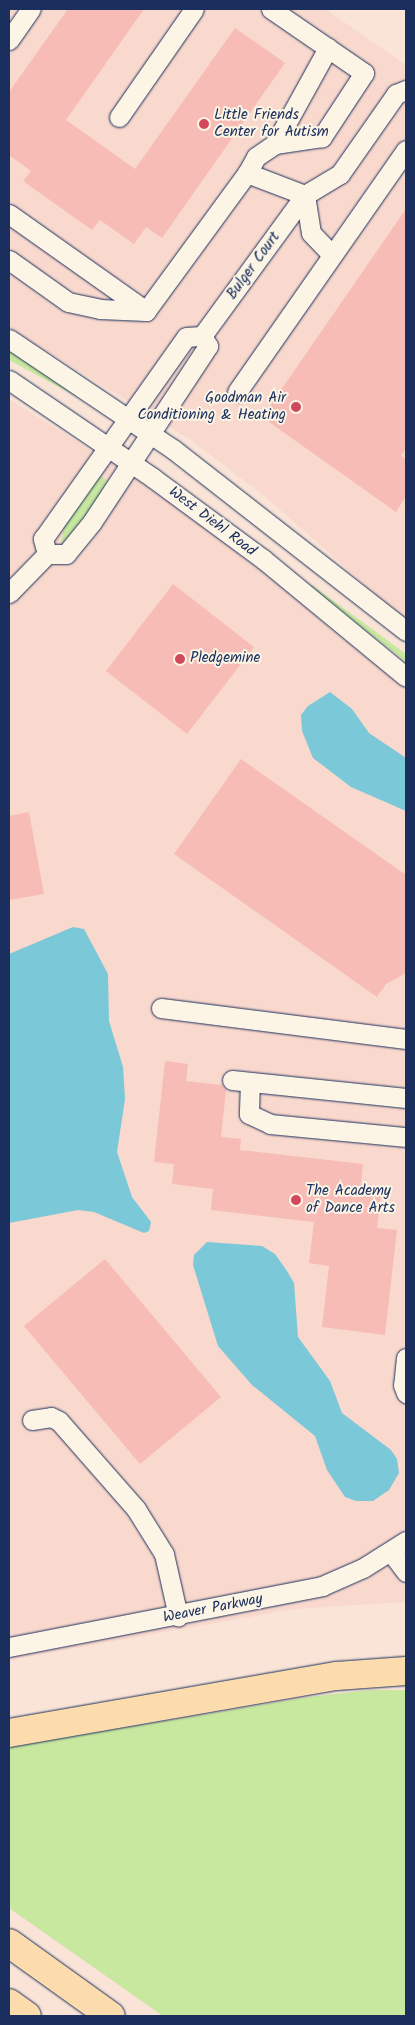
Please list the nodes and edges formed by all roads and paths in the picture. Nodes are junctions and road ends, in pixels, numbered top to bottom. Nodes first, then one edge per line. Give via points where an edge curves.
1 (31, 9) edge
2 (194, 9) edge
3 (271, 9) edge
4 (9, 40) edge
5 (328, 48) junction
6 (406, 90) edge
7 (119, 117) dead end
8 (275, 144) junction
9 (406, 150) edge
10 (247, 173) junction
11 (305, 195) junction
12 (9, 214) edge
13 (332, 255) junction
14 (9, 260) edge
15 (146, 311) junction
16 (202, 336) junction
17 (9, 339) edge
18 (9, 380) edge
19 (237, 392) dead end
20 (128, 419) junction
21 (150, 434) junction
22 (108, 446) junction
23 (131, 462) junction
24 (47, 554) junction
25 (9, 593) edge
26 (406, 631) edge
27 (406, 677) edge
28 (161, 1008) dead end
29 (406, 1038) edge
30 (406, 1098) edge
31 (406, 1137) edge
32 (406, 1358) edge
33 (406, 1393) edge
34 (32, 1420) dead end
35 (399, 1547) edge
36 (406, 1572) edge
37 (178, 1616) junction
38 (9, 1647) edge
39 (406, 1670) edge
40 (9, 1733) edge
41 (9, 1944) edge
42 (9, 2003) edge
43 (27, 2016) edge
44 (111, 2016) edge

1 - 4 street
2 - 7 street
3 - 5 street
5 - 8 street
5 - 8 street via 364,73 322,137
6 - 11 street via 396,94 340,174
8 - 10 street via 256,157
9 - 13 street
10 - 11 street
10 - 15 street
11 - 13 street via 312,233
11 - 16 street, Bulger Court
12 - 15 street
13 - 19 street
14 - 15 street via 68,302 100,309
16 - 20 street via 186,338
16 - 21 street via 208,346
17 - 20 street
18 - 22 street, West Diehl Road
20 - 21 street
20 - 22 street
21 - 23 street
21 - 26 street
22 - 23 street, West Diehl Road
22 - 24 street via 42,539
23 - 24 street via 79,541 66,554
23 - 27 street, West Diehl Road via 263,559
24 - 25 street
28 - 29 street
30 - 31 street via 241,1081 249,1114 270,1124
32 - 33 street via 403,1385
34 - 37 street via 51,1417 60,1421 136,1509 164,1554
35 - 36 street
35 - 37 street, Weaver Parkway via 322,1586
37 - 38 street, Weaver Parkway
39 - 40 highway via 337,1676
41 - 44 highway
42 - 43 highway

